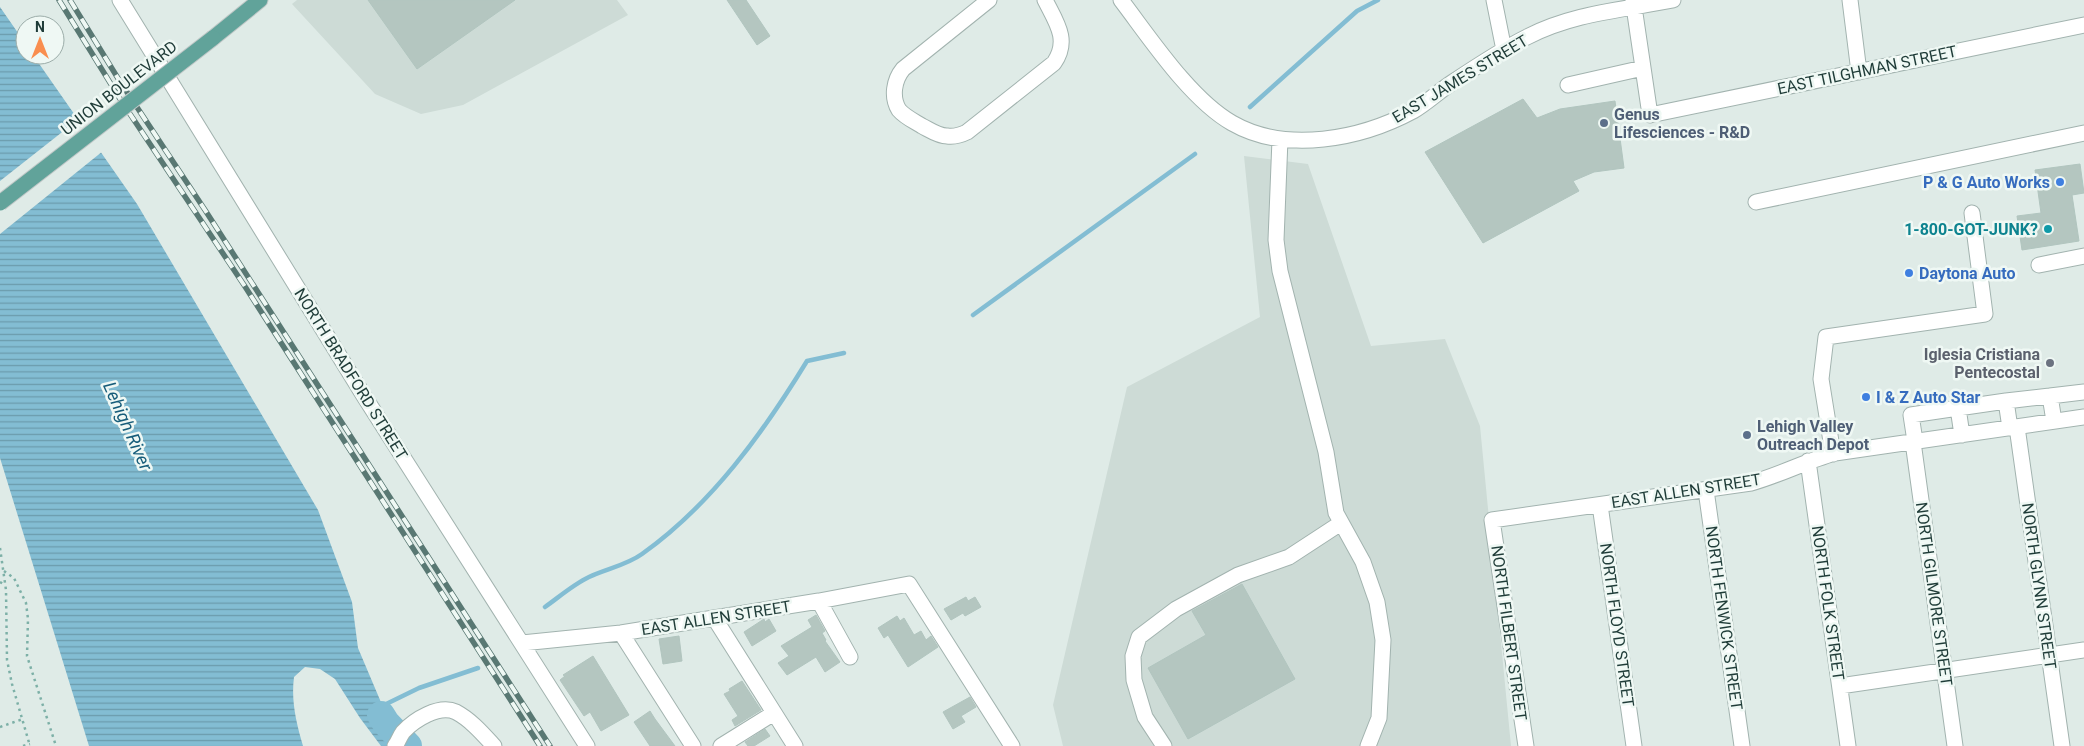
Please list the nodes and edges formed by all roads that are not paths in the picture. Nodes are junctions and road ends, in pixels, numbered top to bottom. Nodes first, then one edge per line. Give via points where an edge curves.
1 (120, 0) edge
2 (260, 0) edge
3 (989, 0) edge
4 (1045, 0) edge
5 (1121, 0) edge
6 (1494, 0) edge
7 (1673, 0) edge
8 (1850, 0) edge
9 (1634, 4) edge
10 (2084, 25) edge
11 (1504, 50) junction
12 (1643, 68) junction
13 (1859, 72) junction
14 (1568, 85) dead end
15 (2084, 133) edge
16 (1280, 138) junction
17 (1756, 202) dead end
18 (0, 203) edge
19 (1972, 213) dead end
20 (2084, 256) edge
21 (2039, 265) dead end
22 (2084, 392) edge
23 (2050, 396) junction
24 (2006, 401) junction
25 (1958, 408) junction
26 (2084, 417) edge
27 (2054, 421) junction
28 (2013, 427) junction
29 (1962, 434) junction
30 (1914, 442) junction
31 (1833, 454) junction
32 (1808, 461) junction
33 (1706, 490) junction
34 (1600, 504) junction
35 (1492, 520) joint
36 (1341, 524) junction
37 (819, 601) junction
38 (715, 618) junction
39 (621, 633) junction
40 (522, 643) junction
41 (2084, 650) edge
42 (2049, 655) junction
43 (850, 657) dead end
44 (1944, 670) junction
45 (1840, 686) junction
46 (774, 713) junction
47 (395, 746) edge
48 (494, 746) edge
49 (586, 746) edge
50 (693, 746) edge
51 (721, 746) edge
52 (795, 746) edge
53 (1012, 746) edge
54 (1164, 746) edge
55 (1368, 746) edge
56 (1526, 746) edge
57 (1634, 746) edge
58 (1742, 746) edge
59 (1848, 746) edge
60 (1955, 746) edge
61 (2062, 746) edge

1 - 40 street, NORTH BRADFORD STREET via 364,396
2 - 18 main road, UNION BOULEVARD, bridge
3 - 4 street via 896,78 894,88 899,109 935,134 948,136 967,132 1054,63 1062,42
5 - 16 street, EAST JAMES STREET via 1197,94 1230,122 1259,134
6 - 11 street
7 - 9 street, EAST JAMES STREET
8 - 13 street
9 - 11 street, EAST JAMES STREET via 1571,20 1528,36
9 - 12 street
10 - 13 street, EAST TILGHMAN STREET
11 - 16 street, EAST JAMES STREET via 1392,121 1332,138
12 - 13 street, EAST TILGHMAN STREET via 1650,115
12 - 14 street
15 - 17 street
16 - 36 street via 1276,240 1280,271
19 - 31 street via 1985,314 1826,337 1821,379
20 - 21 street
22 - 23 street
23 - 24 street
23 - 27 street
24 - 25 street
24 - 28 street, NORTH GLYNN STREET
25 - 29 street
25 - 30 street, NORTH GILMORE STREET via 1911,414
26 - 27 street, EAST ALLEN STREET
27 - 28 street, EAST ALLEN STREET
28 - 29 street, EAST ALLEN STREET
28 - 42 street, NORTH GLYNN STREET
29 - 30 street, EAST ALLEN STREET
30 - 31 street, EAST ALLEN STREET
30 - 44 street, NORTH GILMORE STREET
31 - 32 street, EAST ALLEN STREET
32 - 33 street, EAST ALLEN STREET via 1769,478
32 - 45 street, NORTH FOLK STREET
33 - 34 street, EAST ALLEN STREET
33 - 58 street, NORTH FENWICK STREET
34 - 35 street, EAST ALLEN STREET
34 - 57 street, NORTH FLOYD STREET
35 - 56 street, NORTH FILBERT STREET
36 - 54 street via 1289,556 1238,575 1176,609 1139,636 1134,656 1134,680 1145,717
36 - 55 street via 1366,570 1377,602 1383,640 1379,718
37 - 38 street, EAST ALLEN STREET
37 - 43 street
37 - 53 street, EAST ALLEN STREET via 909,584
38 - 39 street, EAST ALLEN STREET
38 - 46 street
39 - 40 street, EAST ALLEN STREET
39 - 50 street
40 - 49 street, NORTH BRADFORD STREET
41 - 42 street
42 - 44 street
42 - 61 street, NORTH GLYNN STREET
44 - 45 street
44 - 60 street, NORTH GILMORE STREET
45 - 59 street, NORTH FOLK STREET
46 - 51 street
46 - 52 street
47 - 48 street via 403,733 427,714 438,711 454,711 473,724

